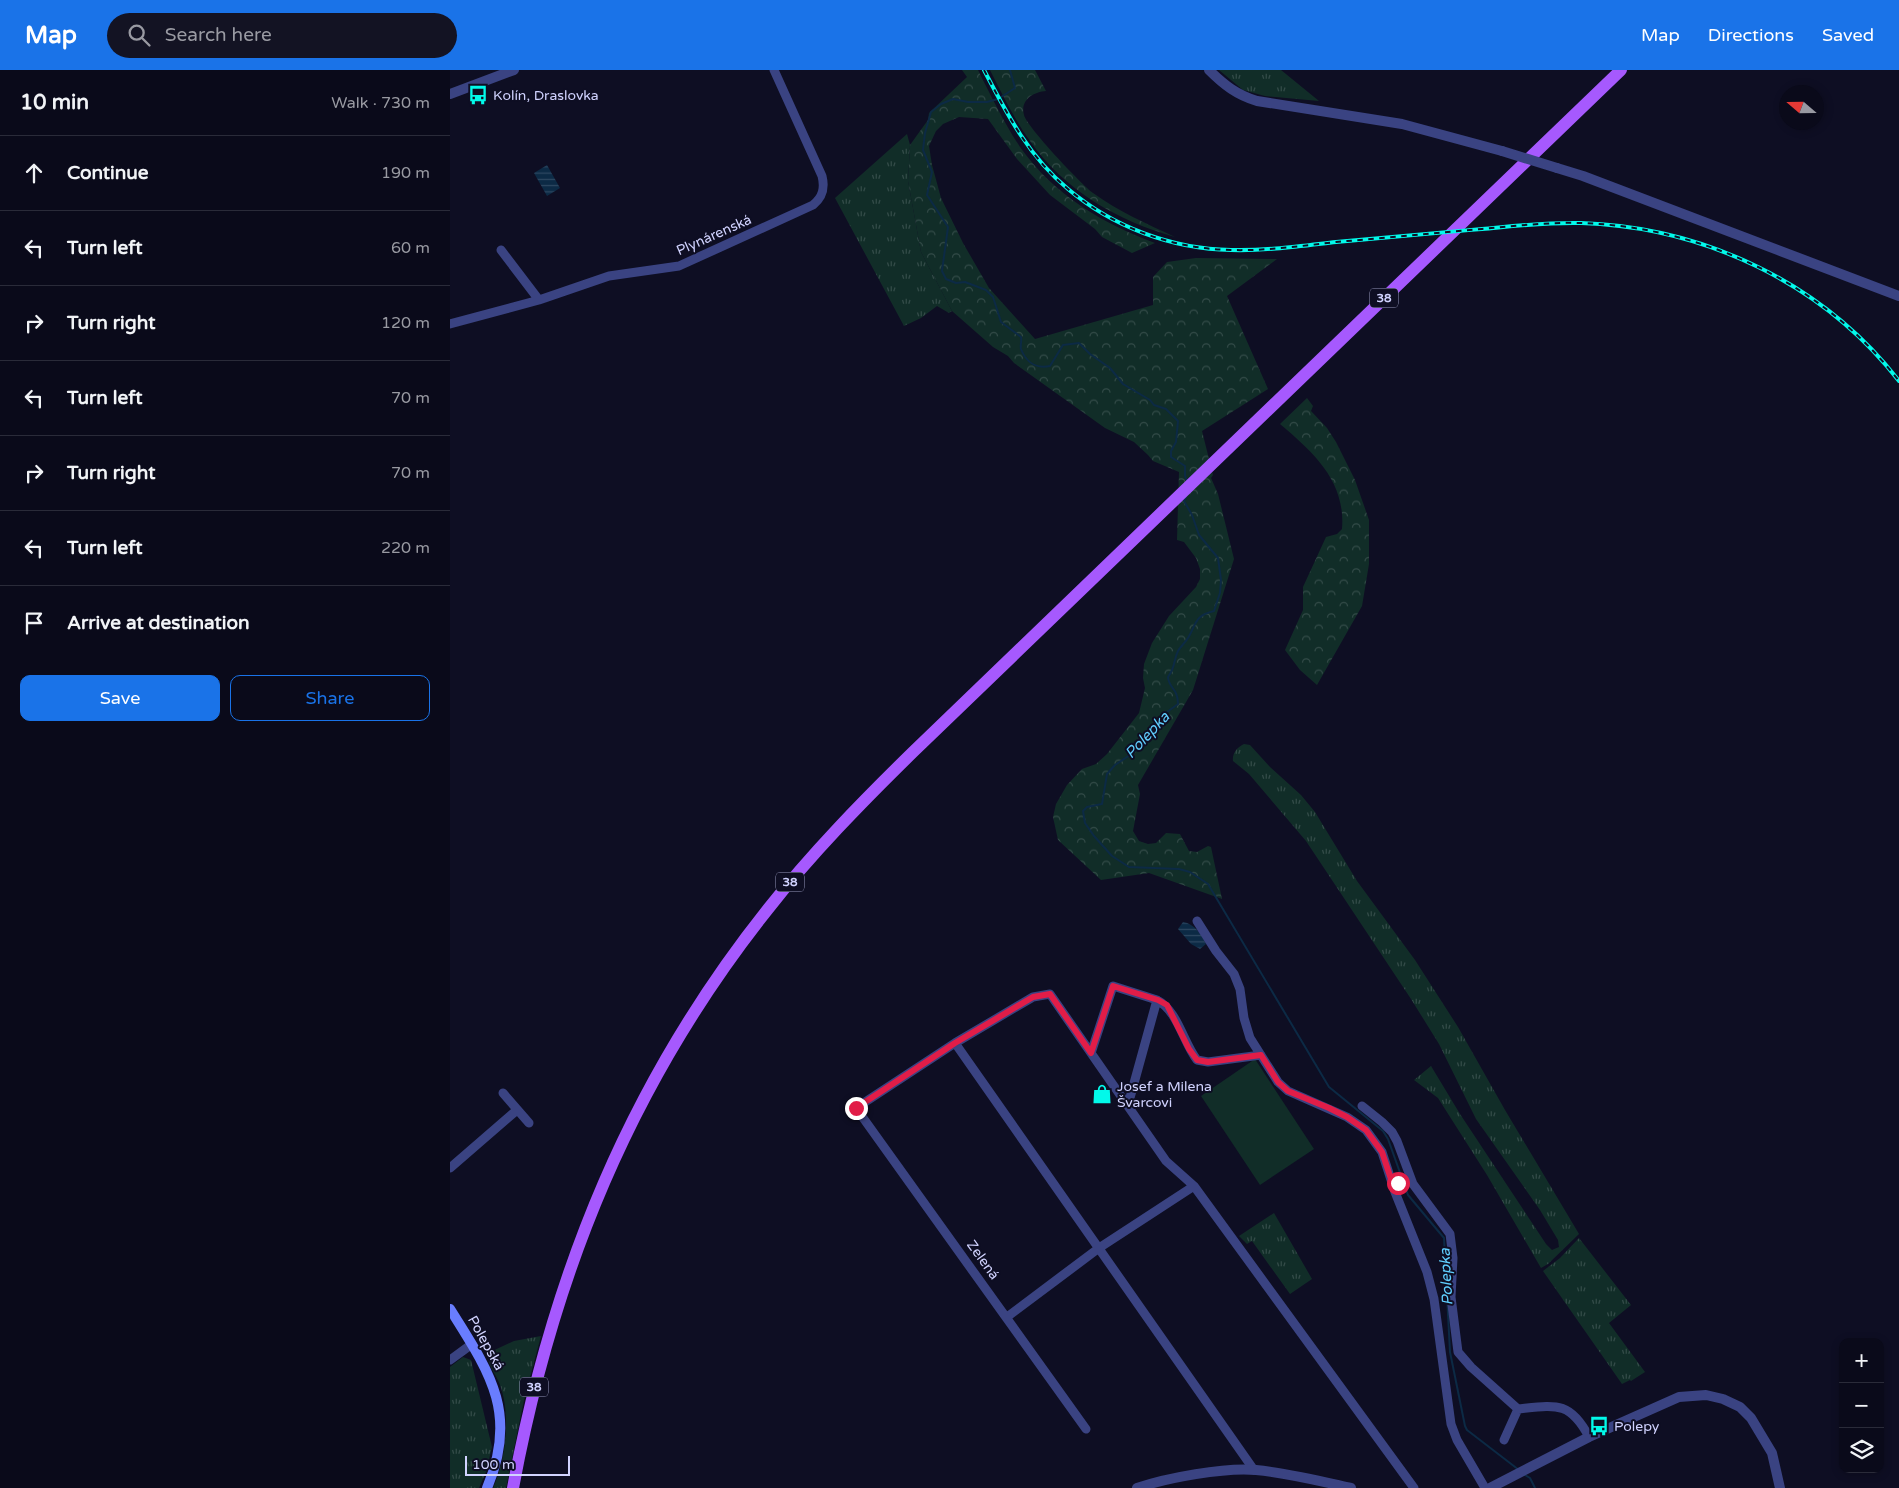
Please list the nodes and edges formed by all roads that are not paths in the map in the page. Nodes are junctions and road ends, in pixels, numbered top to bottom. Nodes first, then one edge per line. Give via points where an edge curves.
1 (514, 70) edge
2 (774, 70) edge
3 (1209, 70) edge
4 (1621, 70) edge
5 (450, 94) edge
6 (501, 250) dead end
7 (1899, 296) edge
8 (539, 300) junction
9 (450, 324) edge
10 (1197, 921) dead end
11 (1158, 1000) junction
12 (955, 1043) junction
13 (1091, 1053) junction
14 (1261, 1055) junction
15 (503, 1093) dead end
16 (1128, 1105) junction
17 (1362, 1106) dead end
18 (518, 1110) junction
19 (529, 1123) dead end
20 (450, 1168) edge
21 (1401, 1181) junction
22 (1194, 1186) junction
23 (1099, 1248) junction
24 (450, 1309) edge
25 (1007, 1317) junction
26 (472, 1344) junction
27 (450, 1360) edge
28 (1518, 1409) junction
29 (1086, 1429) dead end
30 (1589, 1438) junction
31 (1504, 1440) dead end
32 (1254, 1470) junction
33 (487, 1488) edge
34 (513, 1488) edge
35 (1137, 1488) edge
36 (1351, 1488) edge
37 (1414, 1488) edge
38 (1485, 1488) edge
39 (1490, 1488) edge
40 (1780, 1488) edge

1 - 5 street
2 - 8 street, Plynárenská via 822,176 823,190 818,201 679,266 609,276
3 - 7 street, bridge via 1241,96 1277,106 1402,124 1583,176
4 - 34 main road, 38 via 913,752 839,827 767,910 697,1008 635,1115 609,1171 571,1265 537,1374
6 - 8 street
8 - 9 street, Plynárenská
10 - 14 street via 1234,974 1250,1038
11 - 13 street via 1113,986
11 - 14 street via 1167,1005 1197,1060 1208,1062
11 - 16 street
12 - 13 street via 1033,997 1050,994
12 - 23 street
12 - 25 street, Zelená via 856,1108
13 - 16 street
14 - 21 street via 1278,1082 1288,1091 1329,1108 1366,1130
15 - 18 street
16 - 22 street via 1166,1160
17 - 21 street via 1392,1132 1397,1141
18 - 19 street
18 - 20 street
21 - 28 street via 1416,1190 1451,1238 1451,1297 1458,1352
21 - 38 street via 1434,1299 1451,1424
22 - 23 street
22 - 37 street
23 - 25 street
23 - 32 street
24 - 26 main road, Polepská
25 - 29 street, Zelená
26 - 27 street
26 - 33 main road, Polepská via 488,1371 500,1414 497,1460
28 - 30 street via 1557,1406 1576,1416
28 - 31 street
30 - 39 street
30 - 40 street via 1679,1397 1706,1395 1723,1398 1740,1407 1751,1418 1772,1453
32 - 35 street via 1230,1470 1154,1482
32 - 36 street

